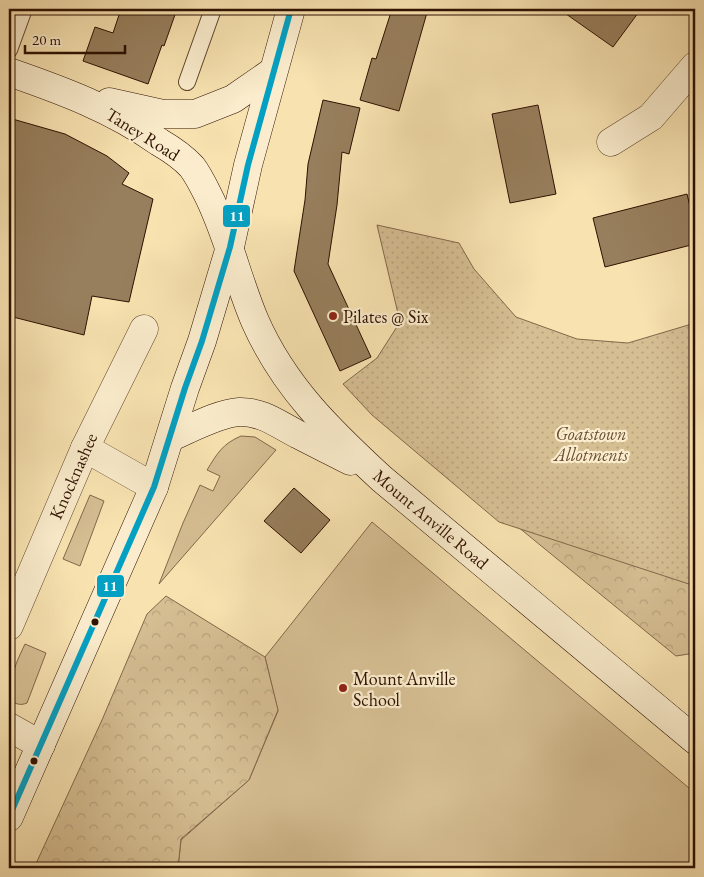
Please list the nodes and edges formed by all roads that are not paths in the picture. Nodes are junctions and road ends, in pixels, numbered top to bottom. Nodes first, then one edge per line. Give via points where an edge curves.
1 (24, 9) edge
2 (213, 9) edge
3 (290, 9) edge
4 (9, 50) edge
5 (695, 66) edge
6 (9, 72) edge
7 (272, 72) junction
8 (187, 82) dead end
9 (70, 93) junction
10 (611, 142) dead end
11 (230, 248) junction
12 (144, 329) dead end
13 (171, 436) junction
14 (85, 448) junction
15 (376, 474) junction
16 (154, 487) junction
17 (9, 626) edge
18 (9, 728) edge
19 (695, 740) edge
20 (41, 745) junction
21 (9, 817) edge

1 - 4 lane
2 - 8 lane
3 - 7 main road
5 - 10 main road via 651,117
6 - 9 main road, Taney Road
7 - 9 main road via 233,99 195,114 163,114
7 - 11 main road
9 - 11 main road, Taney Road via 120,117 193,168 216,211
11 - 13 main road
11 - 15 main road, Mount Anville Road via 252,315 276,361 308,406
12 - 14 main road, Knocknashee
13 - 15 main road via 218,417 251,412 268,417
13 - 16 main road
14 - 16 main road
14 - 17 main road, Knocknashee
15 - 19 main road, Mount Anville Road
16 - 20 main road
18 - 20 main road
20 - 21 main road

